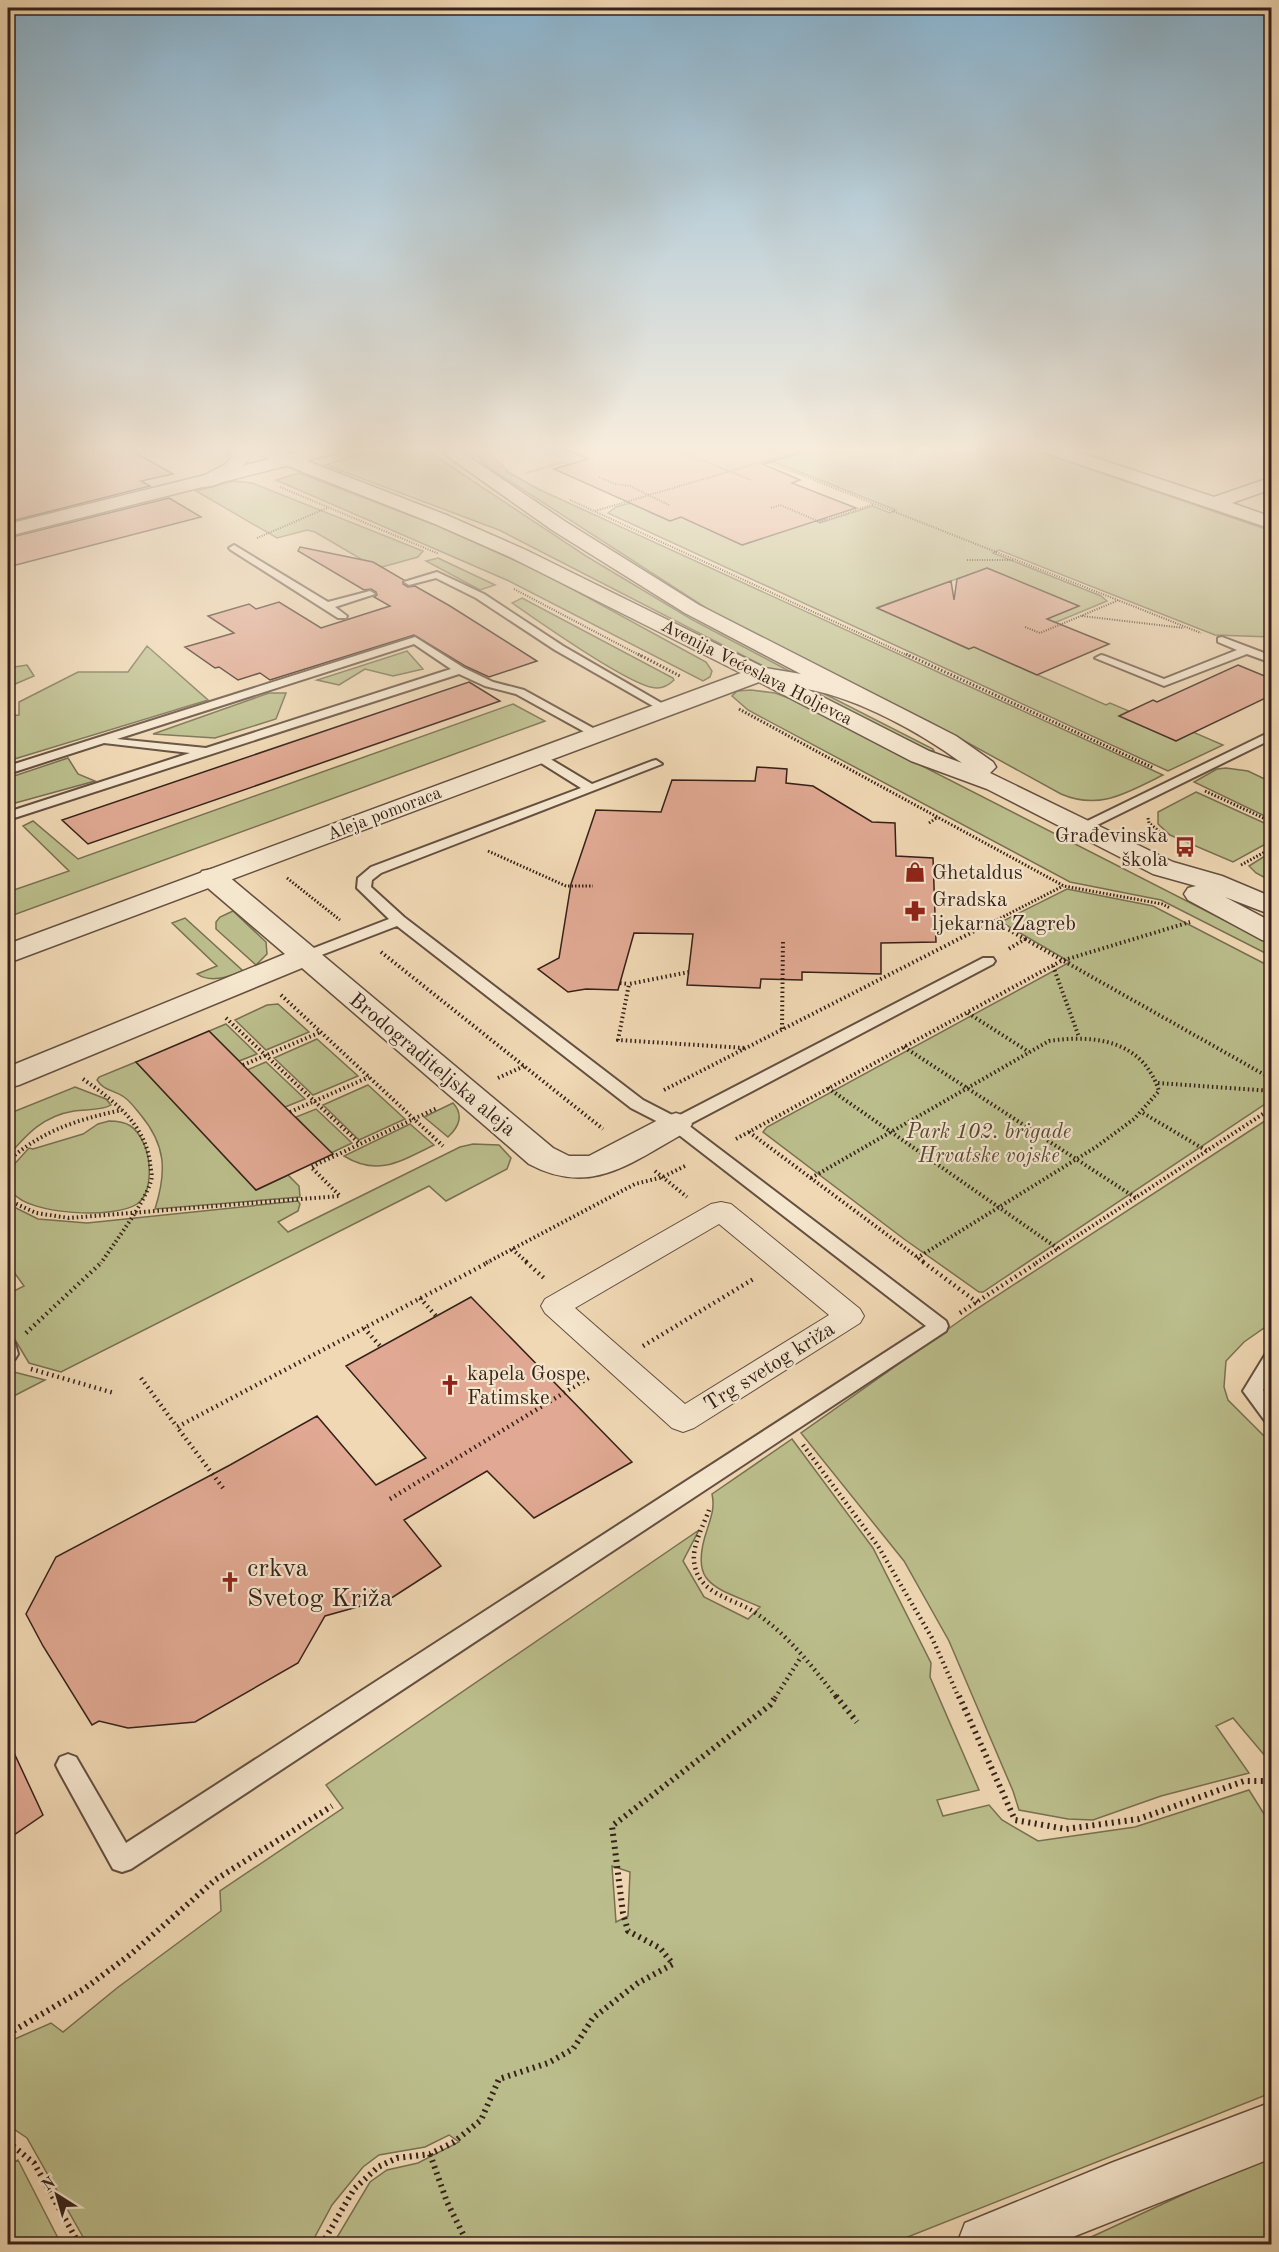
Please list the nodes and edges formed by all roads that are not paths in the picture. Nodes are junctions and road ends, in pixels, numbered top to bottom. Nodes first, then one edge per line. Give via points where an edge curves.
1 (239, 551) edge
2 (512, 551) edge
3 (599, 551) edge
4 (409, 582) dead end
5 (370, 594) dead end
6 (326, 606) junction
7 (342, 616) dead end
8 (1222, 640) road end
9 (1247, 650) junction
10 (1101, 658) dead end
11 (1272, 660) edge
12 (460, 670) junction
13 (760, 674) junction
14 (870, 701) junction
15 (664, 708) junction
16 (596, 733) junction
17 (1272, 734) edge
18 (102, 741) junction
19 (210, 752) junction
20 (537, 755) junction
21 (656, 764) dead end
22 (8, 770) edge
23 (996, 784) junction
24 (591, 789) junction
25 (8, 816) edge
26 (1083, 827) junction
27 (1163, 868) junction
28 (212, 877) junction
29 (1272, 907) edge
30 (399, 920) junction
31 (1272, 934) edge
32 (8, 954) edge
33 (306, 956) junction
34 (988, 961) road end
35 (8, 1078) edge
36 (676, 1124) junction
37 (711, 1217) joint
38 (8, 1348) edge
39 (8, 1354) edge
40 (1272, 1360) edge
41 (1272, 1416) edge
42 (68, 1765) dead end
43 (1272, 2130) edge
44 (986, 2244) edge

1 - 6 lane
2 - 13 street, Avenija Većeslava Holjevca
3 - 14 street, Avenija Većeslava Holjevca via 692,609
4 - 15 lane via 436,575 480,596 559,648
5 - 6 lane
6 - 7 lane
8 - 9 lane
9 - 10 lane via 1164,683
9 - 11 lane
12 - 16 lane via 519,692
12 - 18 lane via 415,640
12 - 19 lane
13 - 14 street via 816,683
13 - 15 street, Aleja pomoraca
13 - 23 street, Avenija Većeslava Holjevca via 920,756
14 - 23 street, Avenija Većeslava Holjevca via 947,741 986,769
15 - 16 street, Aleja pomoraca
16 - 20 street, Aleja pomoraca
17 - 26 lane
18 - 19 lane
18 - 22 lane
19 - 25 lane
20 - 24 lane
20 - 28 street, Aleja pomoraca
21 - 24 lane
23 - 26 street, Avenija Većeslava Holjevca
24 - 30 lane via 376,870 365,878 364,888
26 - 27 street, Avenija Većeslava Holjevca
27 - 29 street, Avenija Većeslava Holjevca via 1212,882
27 - 31 street, Avenija Većeslava Holjevca via 1196,893
28 - 32 street, Aleja pomoraca
28 - 33 street, Brodograditeljska aleja
30 - 33 lane
30 - 36 lane via 638,1104
33 - 35 street
33 - 36 street, Brodograditeljska aleja via 556,1165 587,1168
34 - 36 lane
36 - 42 lane via 939,1326 122,1860
37 - 37 street, Trg svetog križa via 555,1306 683,1420 850,1316 721,1211
38 - 39 lane
40 - 41 lane via 1253,1391
43 - 44 street

